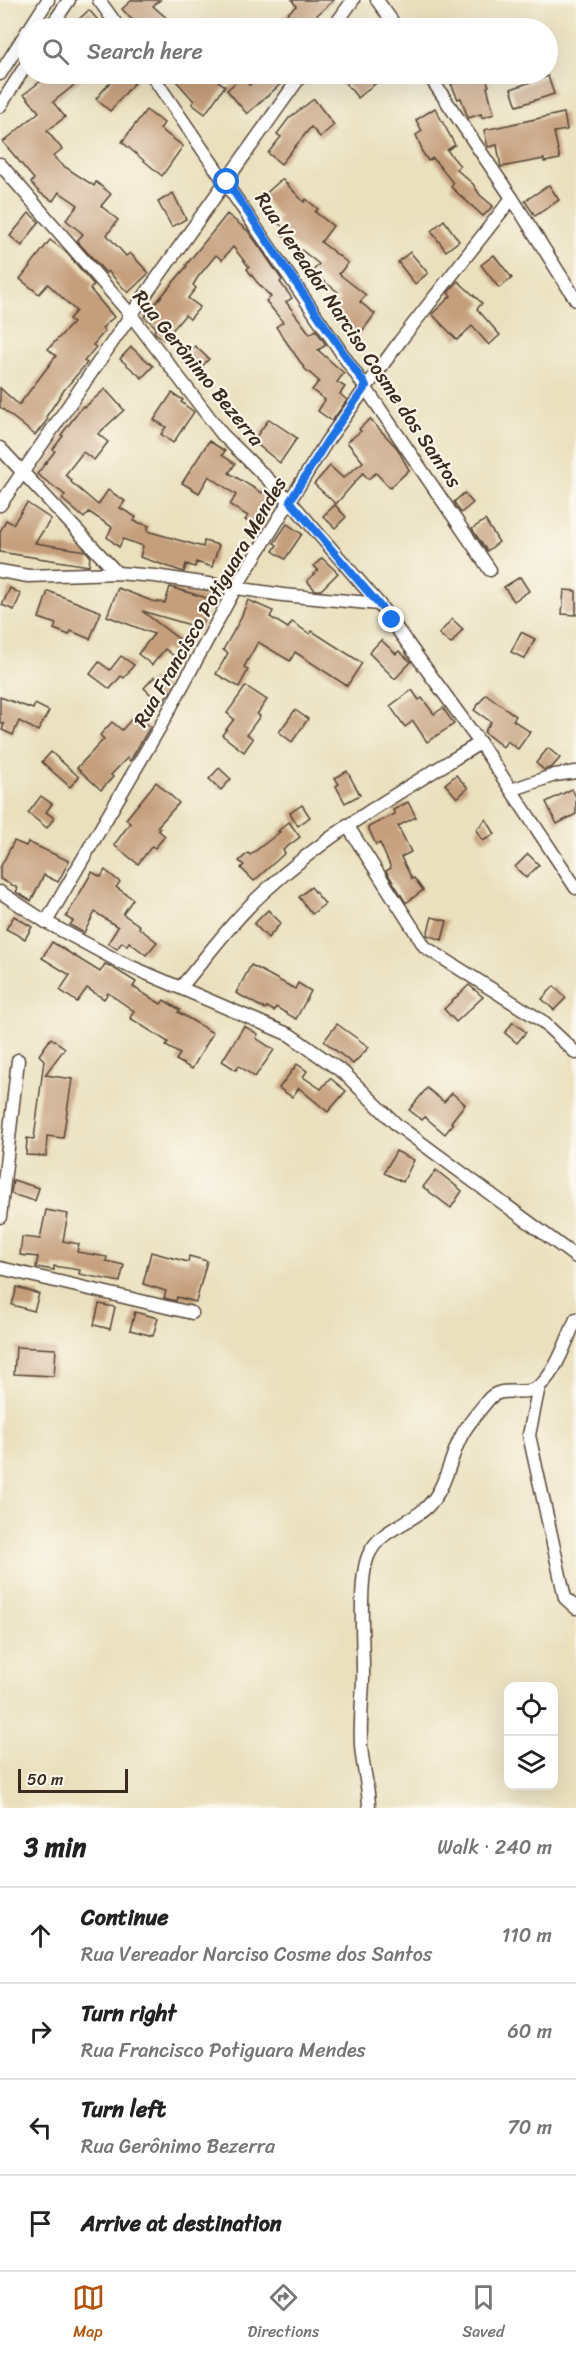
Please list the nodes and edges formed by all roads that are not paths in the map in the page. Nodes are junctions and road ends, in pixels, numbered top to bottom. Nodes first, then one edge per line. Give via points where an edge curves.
1 (48, 0) edge
2 (69, 0) edge
3 (99, 0) edge
4 (353, 0) edge
5 (377, 0) edge
6 (36, 18) edge
7 (57, 18) edge
8 (112, 18) edge
9 (340, 18) edge
10 (390, 18) edge
11 (18, 46) edge
12 (0, 74) edge
13 (18, 78) edge
14 (158, 84) edge
15 (295, 84) edge
16 (435, 84) edge
17 (0, 106) edge
18 (0, 164) edge
19 (227, 182) junction
20 (512, 198) junction
21 (576, 300) edge
22 (131, 315) junction
23 (366, 386) junction
24 (0, 448) edge
25 (22, 472) junction
26 (290, 501) junction
27 (0, 505) edge
28 (490, 570) dead end
29 (0, 571) edge
30 (117, 573) junction
31 (236, 587) junction
32 (379, 604) junction
33 (480, 743) junction
34 (576, 772) edge
35 (511, 790) junction
36 (347, 825) junction
37 (576, 888) edge
38 (0, 892) edge
39 (46, 922) junction
40 (181, 987) junction
41 (576, 1053) edge
42 (18, 1060) dead end
43 (0, 1217) edge
44 (576, 1257) edge
45 (0, 1268) edge
46 (192, 1313) dead end
47 (576, 1319) edge
48 (539, 1386) junction
49 (576, 1608) edge
50 (369, 1808) edge

1 - 6 street
2 - 7 street
3 - 8 street
4 - 9 street
5 - 10 street
11 - 12 street
13 - 17 street
14 - 19 street, Rua Vereador Narciso Cosme dos Santos
15 - 19 street
16 - 20 street
18 - 22 street, Rua Gerônimo Bezerra
19 - 22 street
19 - 23 street, Rua Vereador Narciso Cosme dos Santos
20 - 21 street
20 - 23 street, Rua Francisco Potiguara Mendes
22 - 25 street
22 - 26 street, Rua Gerônimo Bezerra via 222,434
23 - 26 street, Rua Francisco Potiguara Mendes
23 - 28 street, Rua Vereador Narciso Cosme dos Santos
24 - 25 street
25 - 27 street
25 - 30 street
26 - 31 street, Rua Francisco Potiguara Mendes
26 - 32 street, Rua Gerônimo Bezerra
29 - 30 street via 28,576
30 - 31 street
31 - 32 street via 293,597
31 - 39 street, Rua Francisco Potiguara Mendes
32 - 33 street, Rua Gerônimo Bezerra
33 - 35 street, Rua Gerônimo Bezerra
33 - 36 street
34 - 35 street
35 - 37 street, Rua Gerônimo Bezerra
36 - 40 street via 264,892
36 - 41 street via 425,947 542,1021
38 - 39 street
39 - 40 street via 120,962
40 - 44 street via 290,1035 322,1056 397,1125
42 - 43 street
45 - 46 street
47 - 48 street via 553,1369
48 - 49 street via 529,1435 565,1598
48 - 50 street via 490,1397 464,1432 435,1498 421,1514 379,1538 369,1554 363,1575 360,1723

